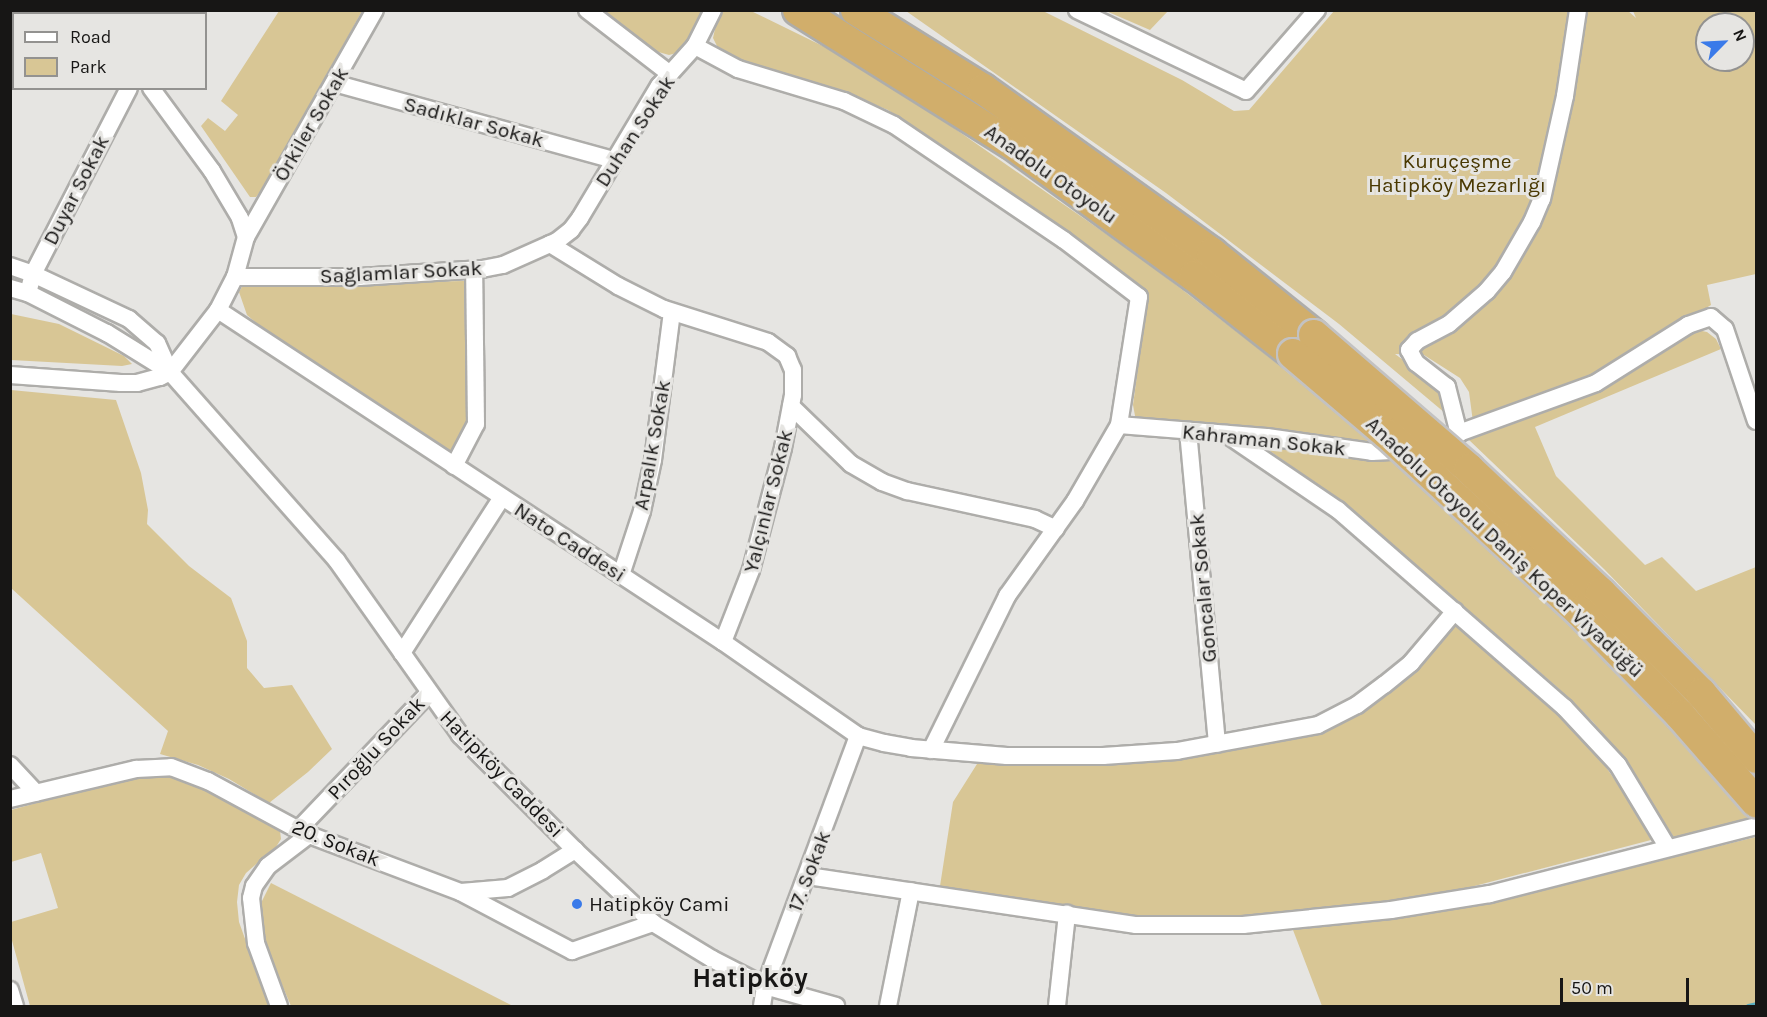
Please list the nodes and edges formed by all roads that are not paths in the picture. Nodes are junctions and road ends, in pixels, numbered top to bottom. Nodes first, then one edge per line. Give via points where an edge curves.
1 (375, 10) edge
2 (587, 10) edge
3 (713, 10) edge
4 (798, 10) edge
5 (856, 10) edge
6 (1077, 10) edge
7 (1317, 10) edge
8 (1578, 10) edge
9 (695, 46) junction
10 (670, 74) junction
11 (334, 83) junction
12 (128, 90) edge
13 (152, 90) edge
14 (614, 160) junction
15 (246, 237) junction
16 (550, 244) junction
17 (10, 266) edge
18 (474, 270) junction
19 (33, 274) junction
20 (235, 277) junction
21 (10, 288) edge
22 (28, 293) junction
23 (218, 310) junction
24 (672, 312) junction
25 (1303, 345) junction
26 (170, 372) junction
27 (10, 375) edge
28 (791, 406) junction
29 (1756, 421) edge
30 (1119, 425) junction
31 (1188, 431) junction
32 (1225, 434) junction
33 (1459, 434) junction
34 (454, 466) junction
35 (502, 497) junction
36 (1056, 529) junction
37 (621, 575) junction
38 (1455, 611) junction
39 (723, 642) junction
40 (402, 653) junction
41 (429, 693) junction
42 (858, 736) junction
43 (1217, 744) junction
44 (931, 750) junction
45 (1756, 758) edge
46 (10, 765) edge
47 (36, 793) junction
48 (10, 799) edge
49 (1756, 802) edge
50 (1756, 826) edge
51 (304, 833) junction
52 (1668, 848) junction
53 (575, 850) junction
54 (808, 876) junction
55 (911, 891) junction
56 (460, 892) junction
57 (1067, 914) junction
58 (653, 922) junction
59 (765, 986) junction
60 (10, 990) edge
61 (15, 1006) edge
62 (279, 1006) edge
63 (762, 1006) edge
64 (836, 1006) edge
65 (888, 1006) edge
66 (1058, 1006) edge

1 - 11 street, Örkiler Sokak
2 - 10 street
3 - 9 street, Duhan Sokak
4 - 25 highway, Anadolu Otoyolu via 1012,144 1194,276
5 - 25 highway, Anadolu Otoyolu via 992,95 1212,253
6 - 7 street via 1246,92
8 - 33 street via 1565,96 1542,199 1532,222 1488,291 1410,350 1416,363 1447,387
9 - 10 street, Duhan Sokak
9 - 30 street via 738,69 844,101 894,125 1054,233 1138,297
10 - 14 street, Duhan Sokak
11 - 14 street, Sadıklar Sokak
11 - 15 street, Örkiler Sokak
12 - 19 street, Duyar Sokak
13 - 15 street via 212,171 240,218
14 - 16 street, Duhan Sokak via 571,230
15 - 20 street, Örkiler Sokak
16 - 18 street, Sağlamlar Sokak via 503,265
16 - 24 street via 618,286
17 - 19 street
18 - 20 street, Sağlamlar Sokak via 359,277
18 - 34 street via 476,424
19 - 22 street, Duyar Sokak
19 - 26 street via 129,319 157,343
20 - 23 street, Örkiler Sokak
21 - 22 street
22 - 26 street via 107,333
23 - 26 street, Örkiler Sokak
23 - 34 street, Nato Caddesi
24 - 28 street, Yalçınlar Sokak via 768,342 788,356 793,370
24 - 37 street, Arpalık Sokak via 653,460 642,511
25 - 45 highway, Anadolu Otoyolu Daniş Koper Viyadüğü, bridge via 1469,469 1701,693
25 - 49 highway, Anadolu Otoyolu Daniş Koper Viyadüğü, bridge via 1387,434 1580,612 1680,715
26 - 27 street via 137,383
26 - 40 street, Hatipköy Caddesi via 307,524
28 - 36 street via 851,464 882,482 1035,519
28 - 39 street, Yalçınlar Sokak via 751,570
29 - 33 street, Kahraman Sokak via 1725,329 1711,317 1688,325 1596,383
30 - 31 street, Kahraman Sokak
30 - 36 street
31 - 32 street, Kahraman Sokak
31 - 43 street, Goncalar Sokak
32 - 33 street, Kahraman Sokak via 1372,452 1415,448
32 - 38 street via 1338,510
34 - 35 street, Nato Caddesi
35 - 37 street, Nato Caddesi
35 - 40 street
36 - 44 street via 1007,596
37 - 39 street, Nato Caddesi
38 - 43 street, Nato Caddesi via 1411,663 1333,719
38 - 52 street via 1597,739 1618,765
39 - 42 street, Nato Caddesi
40 - 41 street, Hatipköy Caddesi
41 - 51 street, Pıroğlu Sokak
41 - 53 street, Hatipköy Caddesi via 460,735
42 - 44 street, Nato Caddesi
42 - 54 street, 17. Sokak
43 - 44 street, Nato Caddesi via 1103,756 1007,756
46 - 47 street
47 - 48 street, 20. Sokak
47 - 51 street, 20. Sokak via 136,769 171,767 200,777
50 - 52 street
51 - 56 street, 20. Sokak
51 - 62 street, Pıroğlu Sokak via 259,876 251,898 256,943
52 - 57 street via 1490,894 1332,916 1193,926 1136,925
53 - 56 street via 508,888
53 - 58 street, Hatipköy Caddesi
54 - 55 street
54 - 59 street, 17. Sokak
55 - 57 street
55 - 65 street
56 - 58 street, 20. Sokak via 572,951
57 - 66 street
58 - 59 street, Hatipköy Caddesi
59 - 63 street, 17. Sokak
59 - 64 street, Hatipköy Caddesi
60 - 61 street

